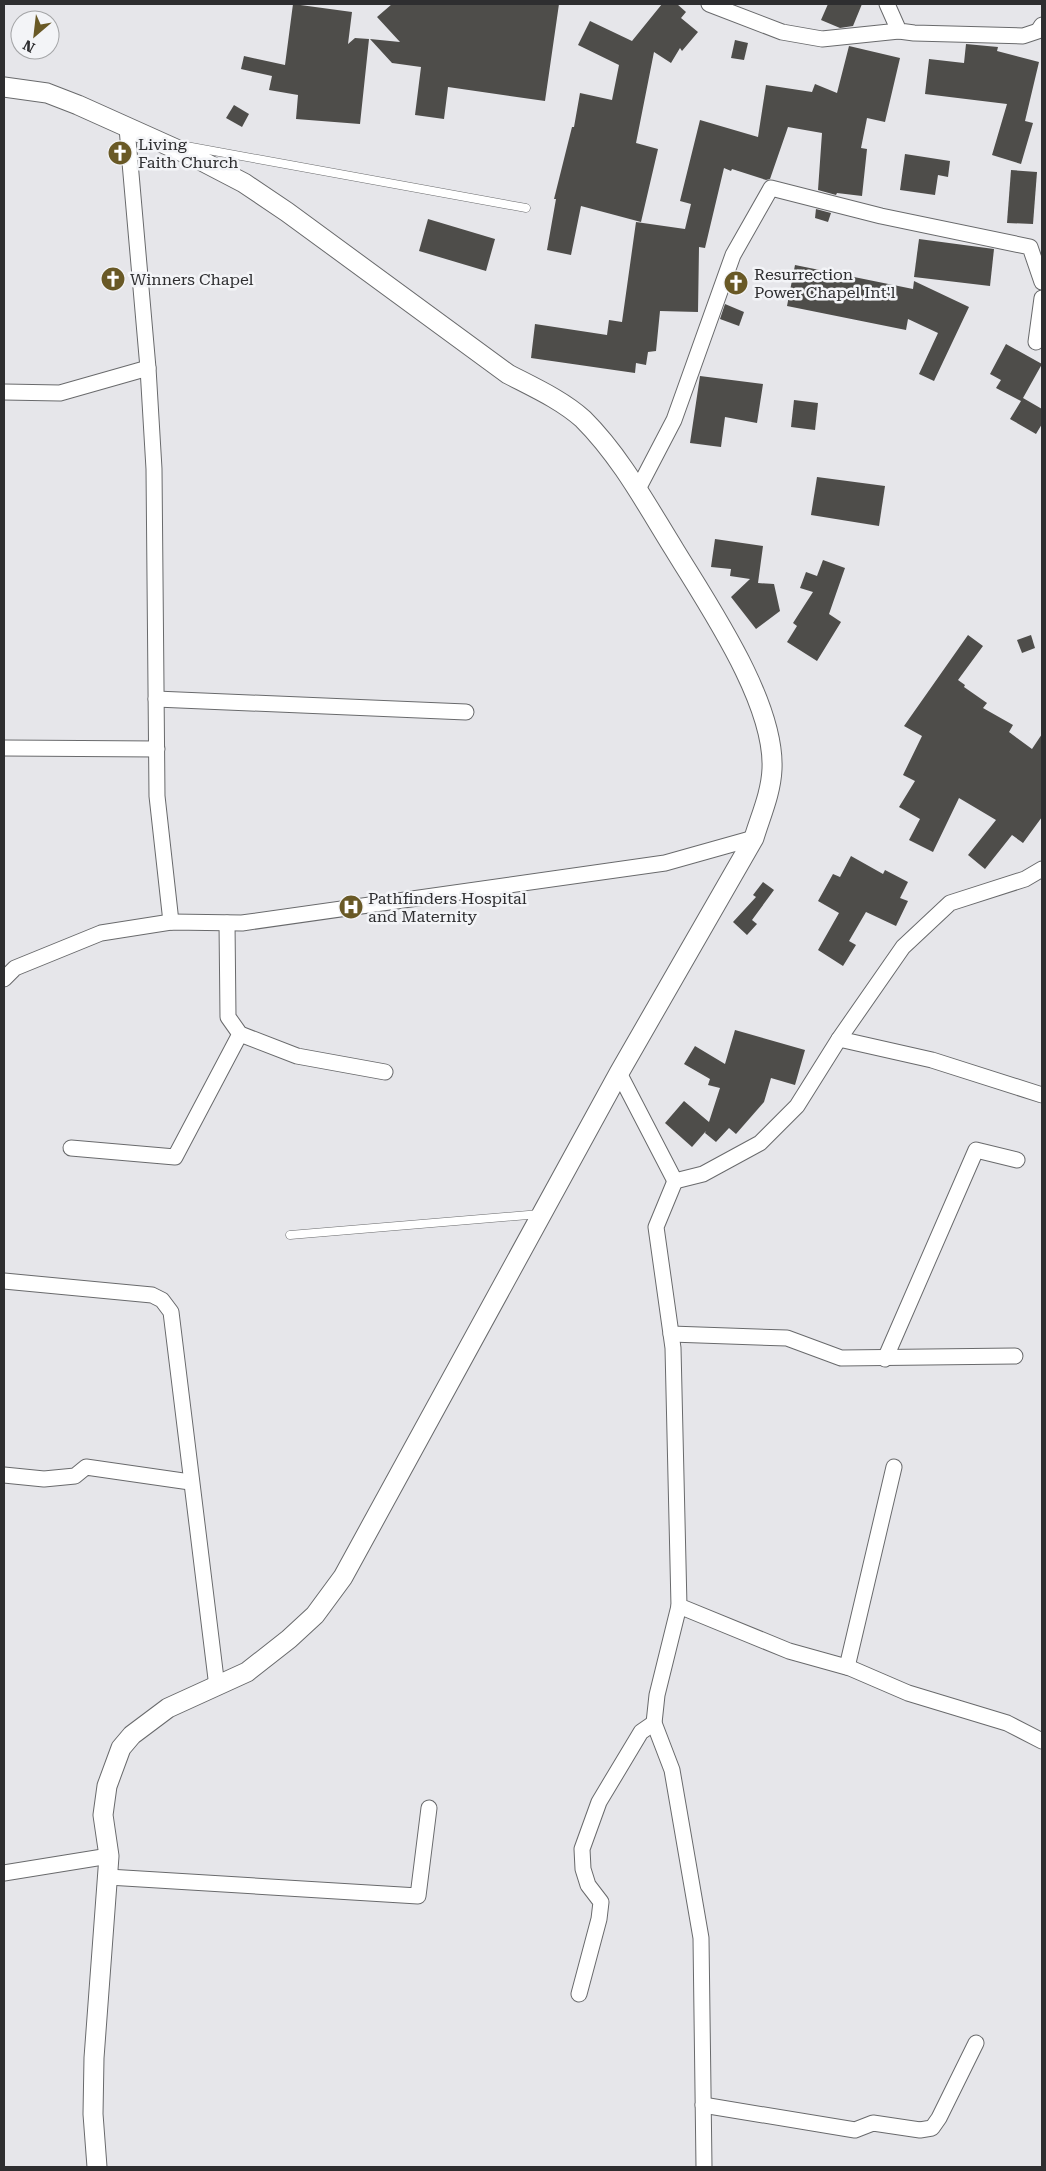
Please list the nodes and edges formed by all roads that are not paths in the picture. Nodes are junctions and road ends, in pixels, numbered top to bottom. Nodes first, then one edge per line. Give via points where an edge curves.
1 (709, 4) edge
2 (887, 4) edge
3 (1042, 25) edge
4 (899, 31) junction
5 (4, 88) edge
6 (127, 128) junction
7 (155, 140) junction
8 (526, 208) dead end
9 (1042, 282) edge
10 (1042, 298) edge
11 (1036, 342) dead end
12 (148, 368) junction
13 (4, 392) edge
14 (638, 489) junction
15 (156, 699) junction
16 (466, 712) dead end
17 (4, 748) edge
18 (157, 749) junction
19 (754, 838) junction
20 (1042, 869) edge
21 (171, 922) junction
22 (226, 923) junction
23 (4, 979) edge
24 (240, 1034) junction
25 (840, 1039) junction
26 (384, 1072) dead end
27 (619, 1073) junction
28 (1042, 1095) edge
29 (71, 1148) dead end
30 (1017, 1160) dead end
31 (675, 1181) junction
32 (544, 1213) junction
33 (290, 1235) dead end
34 (4, 1281) edge
35 (671, 1334) junction
36 (1015, 1356) dead end
37 (885, 1359) junction
38 (894, 1467) dead end
39 (4, 1475) edge
40 (190, 1482) junction
41 (679, 1606) junction
42 (847, 1667) junction
43 (217, 1687) junction
44 (654, 1723) junction
45 (1042, 1741) edge
46 (429, 1808) dead end
47 (109, 1856) junction
48 (4, 1873) edge
49 (108, 1877) junction
50 (579, 1994) dead end
51 (976, 2043) dead end
52 (703, 2106) junction
53 (97, 2167) edge
54 (704, 2167) edge

1 - 4 street via 782,32 822,39
2 - 4 street
3 - 4 street via 1038,31 1023,36
5 - 6 street via 47,93
6 - 7 street
6 - 12 street
7 - 8 lane
7 - 14 street via 244,183 508,374 582,418
9 - 14 street via 1030,247 881,216 771,188 733,255 674,420
10 - 11 street
12 - 13 street via 60,393
12 - 15 street via 154,469
14 - 19 street via 725,632 758,702 768,734 772,768 767,800
15 - 16 street
15 - 18 street
17 - 18 street
18 - 21 street via 157,796
19 - 22 street via 665,863
19 - 27 street
20 - 25 street via 1025,879 950,903 903,947
21 - 22 street
21 - 23 street via 102,933 15,968
22 - 24 street via 228,1017
24 - 26 street via 297,1056
24 - 29 street via 175,1157
25 - 28 street via 932,1060
25 - 31 street via 797,1106 760,1143 703,1174
27 - 31 street
27 - 32 street
30 - 37 street via 976,1150
31 - 35 street via 656,1227
32 - 33 lane
32 - 43 street via 343,1577 315,1615 289,1639 248,1672
34 - 40 street via 152,1295 162,1300 171,1312
35 - 37 street via 788,1338 841,1358
35 - 41 street
36 - 37 street
38 - 42 street
39 - 40 street via 44,1479 75,1476 86,1467
40 - 43 street
41 - 42 street via 789,1651
41 - 44 street via 657,1695
42 - 45 street via 908,1693 1007,1723
43 - 47 street via 168,1708 132,1735 121,1748 107,1786 103,1815
44 - 50 street via 641,1732 599,1802 582,1849 588,1885 601,1902
44 - 52 street via 672,1770 701,1938
46 - 49 street via 418,1896
47 - 48 street
47 - 49 street
49 - 53 street via 94,2058 93,2114
51 - 52 street via 932,2128 920,2130 873,2123 854,2130
52 - 54 street

